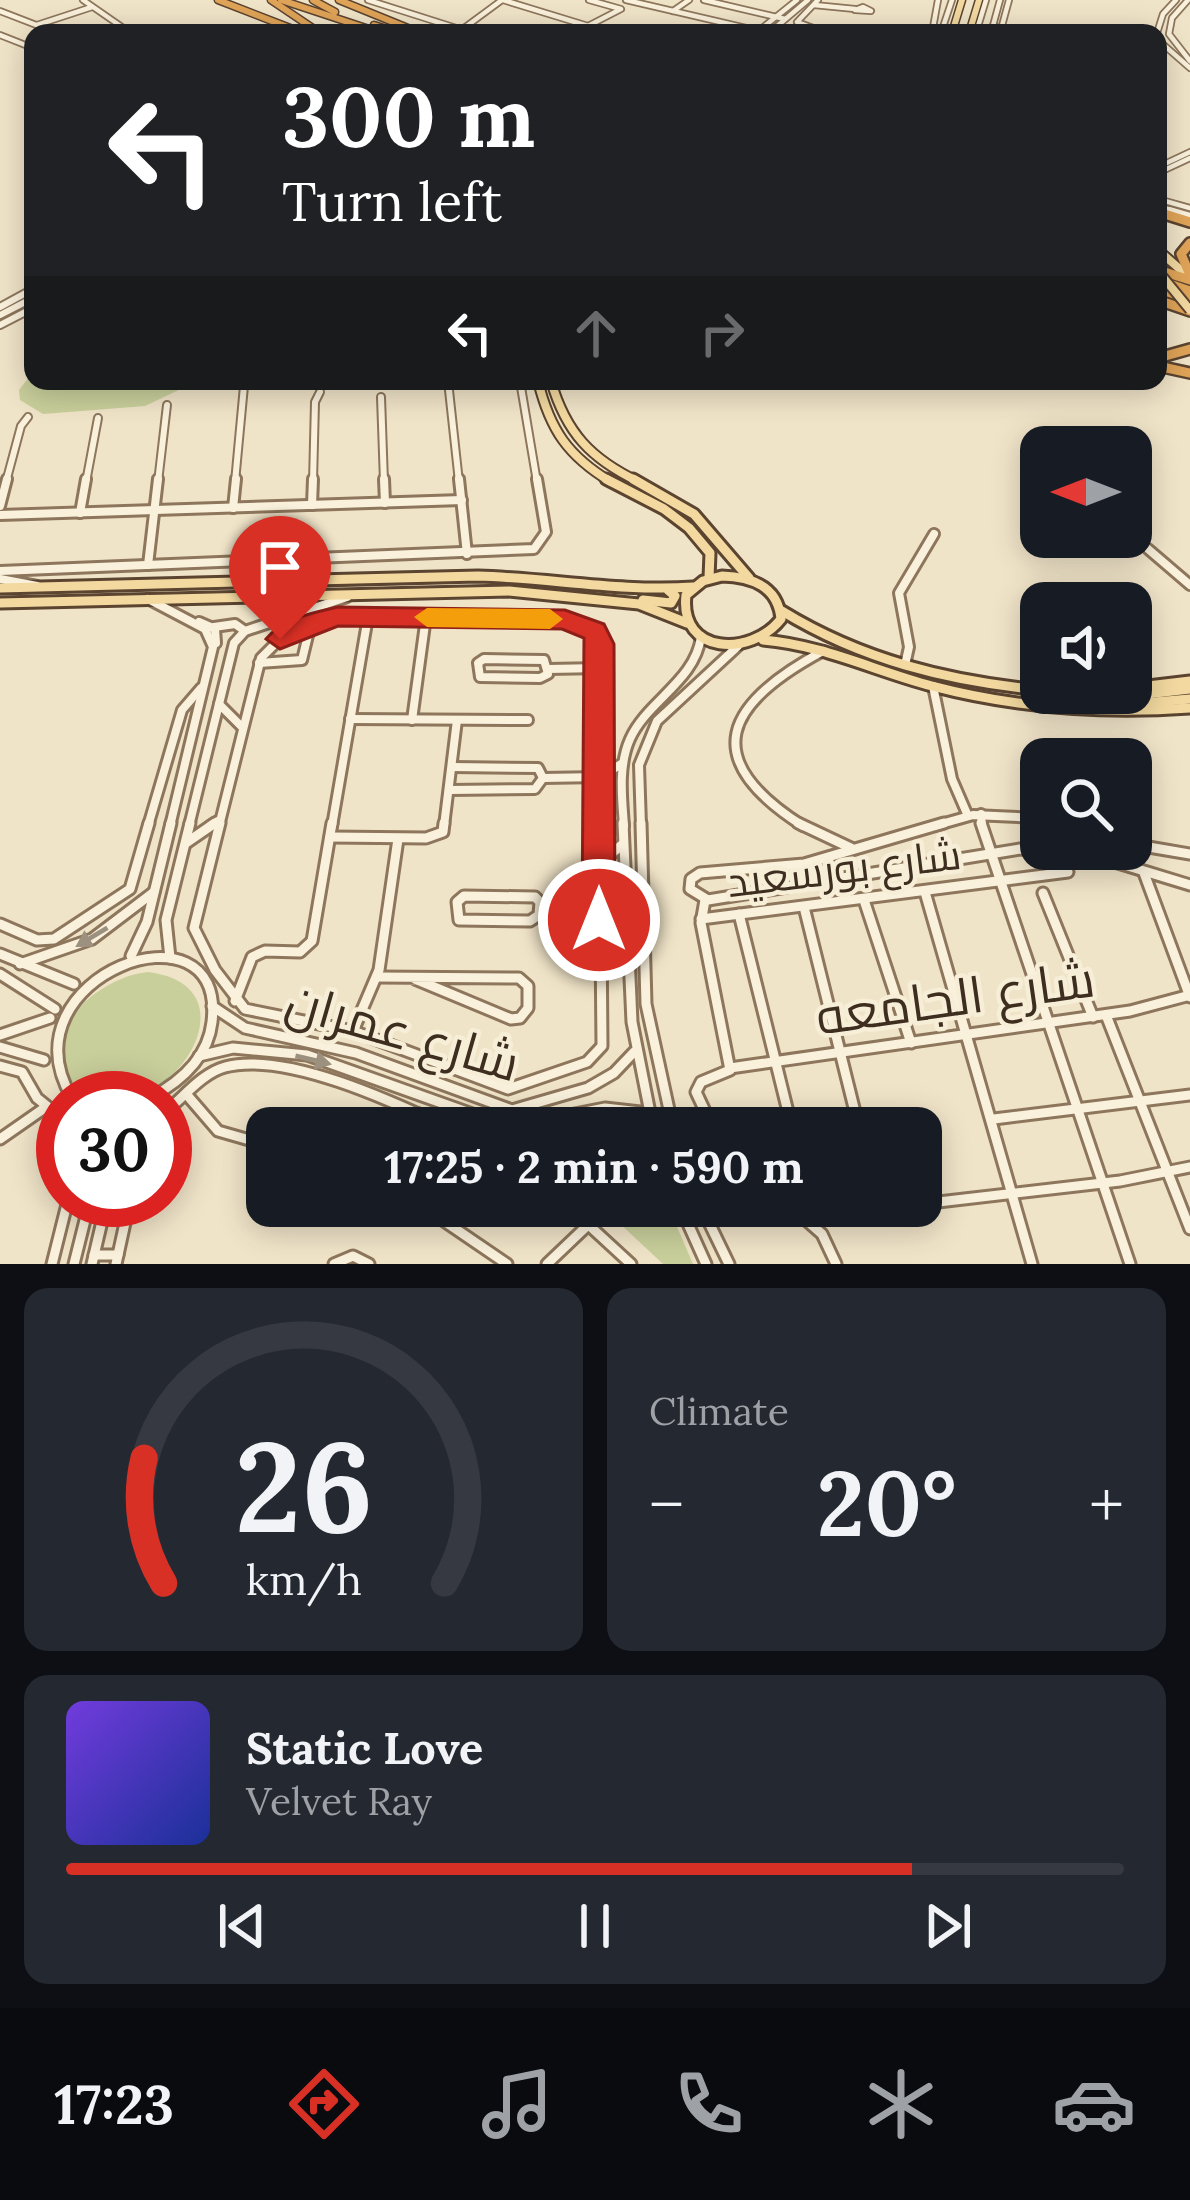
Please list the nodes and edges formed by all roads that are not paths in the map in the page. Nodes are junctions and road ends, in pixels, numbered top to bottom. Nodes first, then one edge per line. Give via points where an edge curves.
1 (82, 0) edge
2 (218, 0) edge
3 (272, 0) edge
4 (281, 0) edge
5 (300, 0) edge
6 (314, 0) edge
7 (339, 0) edge
8 (502, 0) edge
9 (589, 0) edge
10 (611, 0) edge
11 (626, 0) edge
12 (689, 0) edge
13 (704, 0) edge
14 (714, 0) edge
15 (797, 0) edge
16 (832, 0) edge
17 (1188, 0) edge
18 (378, 1) edge
19 (813, 2) edge
20 (961, 3) edge
21 (839, 4) junction
22 (639, 5) junction
23 (935, 5) edge
24 (729, 6) junction
25 (950, 6) edge
26 (92, 8) junction
27 (855, 8) dead end
28 (0, 11) edge
29 (673, 11) junction
30 (335, 12) junction
31 (782, 17) junction
32 (710, 20) junction
33 (470, 21) junction
34 (33, 24) edge
35 (39, 24) edge
36 (116, 24) edge
37 (280, 24) edge
38 (307, 24) edge
39 (354, 24) edge
40 (372, 24) edge
41 (393, 24) joint
42 (448, 24) edge
43 (456, 24) edge
44 (467, 24) edge
45 (581, 24) edge
46 (592, 24) edge
47 (712, 24) edge
48 (726, 24) edge
49 (771, 24) edge
50 (776, 24) edge
51 (802, 24) edge
52 (1169, 39) joint
53 (1167, 45) edge
54 (1190, 64) edge
55 (1190, 243) edge
56 (1167, 258) edge
57 (1190, 278) edge
58 (1167, 282) edge
59 (1190, 311) edge
60 (244, 390) edge
61 (449, 390) edge
62 (521, 390) edge
63 (540, 390) edge
64 (552, 390) edge
65 (320, 392) dead end
66 (381, 398) dead end
67 (167, 405) dead end
68 (28, 417) dead end
69 (98, 418) dead end
70 (462, 500) junction
71 (385, 503) junction
72 (312, 505) junction
73 (233, 508) junction
74 (0, 511) edge
75 (157, 511) junction
76 (80, 513) junction
77 (934, 534) dead end
78 (1152, 553) edge
79 (467, 554) junction
80 (734, 562) junction
81 (148, 565) junction
82 (713, 565) junction
83 (0, 575) edge
84 (710, 578) junction
85 (748, 578) junction
86 (1190, 585) edge
87 (38, 587) junction
88 (693, 587) junction
89 (0, 588) edge
90 (668, 590) junction
91 (357, 594) junction
92 (146, 598) junction
93 (614, 600) junction
94 (0, 603) edge
95 (782, 611) junction
96 (368, 617) junction
97 (426, 617) junction
98 (191, 621) junction
99 (311, 622) junction
100 (687, 623) junction
101 (214, 627) junction
102 (808, 628) junction
103 (245, 631) junction
104 (700, 636) junction
105 (763, 640) junction
106 (803, 645) junction
107 (738, 646) junction
108 (212, 650) junction
109 (825, 651) junction
110 (210, 663) junction
111 (228, 663) junction
112 (259, 663) junction
113 (904, 665) junction
114 (601, 668) junction
115 (548, 669) junction
116 (680, 676) junction
117 (695, 684) junction
118 (1190, 685) edge
119 (204, 686) junction
120 (933, 686) junction
121 (1020, 686) edge
122 (1152, 687) edge
123 (1152, 692) edge
124 (1190, 703) edge
125 (218, 704) junction
126 (350, 719) junction
127 (412, 720) junction
128 (458, 720) junction
129 (528, 720) dead end
130 (244, 728) junction
131 (177, 732) junction
132 (192, 744) junction
133 (624, 762) junction
134 (452, 767) junction
135 (600, 777) junction
136 (543, 778) junction
137 (449, 790) junction
138 (623, 791) junction
139 (638, 792) junction
140 (981, 814) junction
141 (968, 816) junction
142 (1020, 817) edge
143 (220, 820) junction
144 (330, 838) junction
145 (398, 838) junction
146 (624, 843) junction
147 (185, 844) junction
148 (1152, 848) edge
149 (853, 849) junction
150 (991, 851) junction
151 (1020, 851) edge
152 (1190, 854) edge
153 (599, 864) junction
154 (1140, 870) edge
155 (1144, 871) junction
156 (1067, 872) dead end
157 (999, 882) junction
158 (1190, 886) edge
159 (155, 891) junction
160 (926, 892) junction
161 (1043, 893) dead end
162 (705, 900) junction
163 (864, 901) junction
164 (804, 907) junction
165 (540, 909) junction
166 (598, 914) junction
167 (739, 914) junction
168 (700, 919) junction
169 (0, 924) edge
170 (626, 936) junction
171 (0, 954) edge
172 (130, 957) junction
173 (170, 958) junction
174 (20, 964) junction
175 (244, 972) junction
176 (0, 974) edge
177 (223, 976) junction
178 (377, 976) junction
179 (415, 979) junction
180 (76, 984) junction
181 (1190, 996) edge
182 (235, 1002) junction
183 (212, 1006) junction
184 (53, 1013) junction
185 (1100, 1016) junction
186 (1052, 1023) junction
187 (322, 1024) junction
188 (353, 1031) junction
189 (266, 1032) junction
190 (0, 1035) edge
191 (970, 1035) junction
192 (377, 1038) junction
193 (306, 1040) junction
194 (911, 1043) junction
195 (0, 1047) edge
196 (260, 1048) junction
197 (44, 1050) junction
198 (635, 1051) junction
199 (841, 1053) junction
200 (200, 1056) junction
201 (379, 1060) junction
202 (776, 1061) junction
203 (0, 1066) edge
204 (730, 1068) junction
205 (350, 1069) junction
206 (51, 1071) edge
207 (186, 1071) edge
208 (342, 1086) junction
209 (36, 1092) edge
210 (192, 1092) edge
211 (459, 1093) junction
212 (1190, 1095) edge
213 (192, 1100) edge
214 (1141, 1102) junction
215 (400, 1107) edge
216 (448, 1107) edge
217 (452, 1107) edge
218 (648, 1107) edge
219 (668, 1107) edge
220 (704, 1107) edge
221 (787, 1107) edge
222 (854, 1107) edge
223 (1082, 1108) junction
224 (36, 1114) edge
225 (994, 1119) junction
226 (0, 1138) edge
227 (246, 1139) edge
228 (1190, 1167) edge
229 (1168, 1172) junction
230 (1106, 1183) junction
231 (1013, 1192) junction
232 (942, 1201) edge
233 (1189, 1223) edge
234 (61, 1227) edge
235 (83, 1227) edge
236 (101, 1227) edge
237 (124, 1227) edge
238 (453, 1227) edge
239 (586, 1227) edge
240 (592, 1227) edge
241 (689, 1227) edge
242 (711, 1227) edge
243 (818, 1227) edge
244 (93, 1259) edge
245 (117, 1259) edge
246 (52, 1264) edge
247 (74, 1264) edge
248 (334, 1264) edge
249 (369, 1264) edge
250 (507, 1264) edge
251 (547, 1264) edge
252 (631, 1264) edge
253 (706, 1264) edge
254 (729, 1264) edge
255 (836, 1264) edge
256 (1032, 1264) edge
257 (1130, 1264) edge

1 - 26 street
2 - 37 highway
3 - 38 highway
4 - 39 highway
5 - 30 highway
6 - 30 highway
7 - 41 highway
8 - 33 street
8 - 45 street
9 - 46 street via 621,9
10 - 22 street
11 - 22 street
12 - 29 street
13 - 24 street
14 - 31 street
15 - 31 street
16 - 21 street
17 - 52 street via 1172,17
18 - 41 highway via 369,9
18 - 42 street
19 - 21 street
19 - 31 street
19 - 51 street
20 - 25 main road
21 - 27 street
22 - 29 street
22 - 47 street
23 - 25 street
24 - 31 street
24 - 32 street
26 - 35 street
26 - 36 street
28 - 34 street
29 - 32 street
30 - 40 highway
31 - 49 street
31 - 50 street
32 - 48 street
33 - 43 street
33 - 44 street
52 - 54 street
53 - 54 street
55 - 57 highway via 1181,254
56 - 57 main road
58 - 59 main road, bridge
60 - 73 street
61 - 70 street
62 - 79 street via 545,537 534,550
63 - 82 main road via 546,420 564,447 605,481 684,523
64 - 80 main road via 579,446 696,515
65 - 72 street
66 - 71 street
67 - 75 street
68 - 74 street
69 - 76 street
70 - 71 street
70 - 79 street
71 - 72 street
72 - 73 street
73 - 75 street
74 - 76 street
75 - 76 street
75 - 81 street
77 - 113 street via 899,593 909,646
78 - 86 street
79 - 81 street
80 - 82 main road
80 - 85 main road
81 - 83 street
82 - 84 main road
83 - 87 street
84 - 85 main road
84 - 88 main road
85 - 95 main road via 772,591
87 - 89 main road
87 - 90 main road via 478,576
88 - 90 main road
88 - 100 main road via 683,604
90 - 93 main road via 676,596 669,603
91 - 92 main road
91 - 93 main road via 509,591
91 - 103 street
92 - 94 main road
92 - 98 street
93 - 100 main road
95 - 102 main road
95 - 105 main road
96 - 97 street
96 - 99 street
96 - 126 street
97 - 114 street via 578,622 598,635
97 - 127 street
98 - 101 street
98 - 108 street via 211,635
99 - 112 street via 274,643
99 - 112 street via 302,660
100 - 104 main road
101 - 103 street
101 - 108 street
102 - 106 main road via 791,632
102 - 113 main road
103 - 111 street
104 - 107 main road
104 - 116 street via 700,654
105 - 106 main road
105 - 107 main road
106 - 109 main road
107 - 117 street
108 - 110 street
109 - 120 main road
109 - 149 street via 753,698 738,718 734,747 744,778 769,806
110 - 111 street
110 - 119 street
111 - 125 street
112 - 130 street
113 - 121 main road
114 - 115 street
114 - 135 street
115 - 115 street via 540,678 477,675 484,659 544,660
116 - 117 street
116 - 133 street via 638,723
117 - 139 street via 647,737
118 - 122 main road
118 - 123 main road
119 - 131 street via 188,701
119 - 132 street
120 - 124 main road via 1102,710
120 - 141 street
125 - 130 street
125 - 147 street
126 - 127 street
126 - 144 street
127 - 128 street
128 - 129 street
128 - 134 street
130 - 143 street
131 - 132 street
131 - 169 street via 130,889 54,939
132 - 159 street
133 - 135 street
133 - 138 street
134 - 136 street via 538,768
134 - 137 street
135 - 136 street
135 - 153 street
136 - 137 street via 538,788
137 - 145 street via 443,832
138 - 139 street
138 - 146 street
139 - 219 street via 646,1004
140 - 141 street
140 - 142 street
140 - 150 street
141 - 149 street
143 - 147 street
143 - 177 street via 194,934
144 - 145 street
144 - 175 street via 310,944 300,952 256,954
145 - 178 street
146 - 153 street
146 - 170 street
147 - 173 street via 166,920
148 - 152 street
149 - 162 street via 790,867 700,873 689,886
150 - 151 street
150 - 157 street
150 - 162 street
153 - 166 street
154 - 155 street
155 - 158 street
155 - 181 street
156 - 157 street, شارع بورسعيد
157 - 160 street, شارع بورسعيد
157 - 186 street
159 - 172 street
159 -> 174 street via 65,954
160 - 163 street, شارع بورسعيد
160 - 191 street
161 - 185 street
162 - 168 street
163 - 164 street, شارع بورسعيد
163 - 194 street
164 - 167 street, شارع بورسعيد
164 - 199 street
165 - 165 street via 530,921 455,915 464,896 535,897
165 - 166 street
166 - 170 street
166 - 192 street via 603,1040 587,1062 500,1088
167 - 168 street, شارع بورسعيد
167 - 202 street
168 - 204 street
170 - 198 street
171 - 174 street
172 - 173 street
172 - 180 street
173 - 183 street via 200,978
174 - 180 street
175 - 177 street
175 - 182 street
176 - 184 street
177 - 182 street
178 - 179 street
178 - 188 street
179 - 179 street via 511,1019 528,1008 520,978
180 - 184 street
181 - 185 street, شارع الجامعه
182 - 187 street
183 - 189 street, شارع عمران via 235,1024
183 - 200 street
184 - 190 street
184 - 197 street
185 - 186 street, شارع الجامعه
185 - 214 street
186 - 191 street, شارع الجامعه
186 - 223 street
187 - 188 street
187 - 193 street
188 - 192 street
189 - 193 street, شارع عمران
189 - 196 street
191 - 194 street, شارع الجامعه
191 - 225 street
192 - 201 street
193 - 201 street, شارع عمران
194 - 199 street, شارع الجامعه
195 - 197 street
196 - 200 street, شارع عمران
196 -> 205 street, شارع عمران
197 - 206 street
198 - 211 street, شارع عمران via 602,1082 540,1105 512,1110
198 - 218 street
199 - 202 street, شارع الجامعه
199 - 222 street
200 - 207 street
201 - 211 street, شارع عمران
202 - 204 street, شارع الجامعه
202 - 221 street
203 - 209 street via 22,1072
204 - 220 street via 701,1082
205 - 208 street
205 - 216 street, شارع عمران
208 - 210 street via 236,1065
208 - 215 street
211 - 217 street
212 - 214 street
213 - 227 street via 218,1132
214 - 223 street
214 - 229 street
223 - 225 street
223 - 230 street
224 - 226 street
225 - 231 street
228 - 229 street
229 - 230 street
229 - 233 street
230 - 231 street
230 - 257 street
231 - 232 street
231 - 256 street
234 - 246 street
235 - 247 street
236 - 244 street
237 - 245 street
238 - 250 street
239 - 251 street
240 - 252 street
241 - 253 street
242 - 254 street
243 - 255 street
244 - 245 street
248 - 249 street via 353,1256

